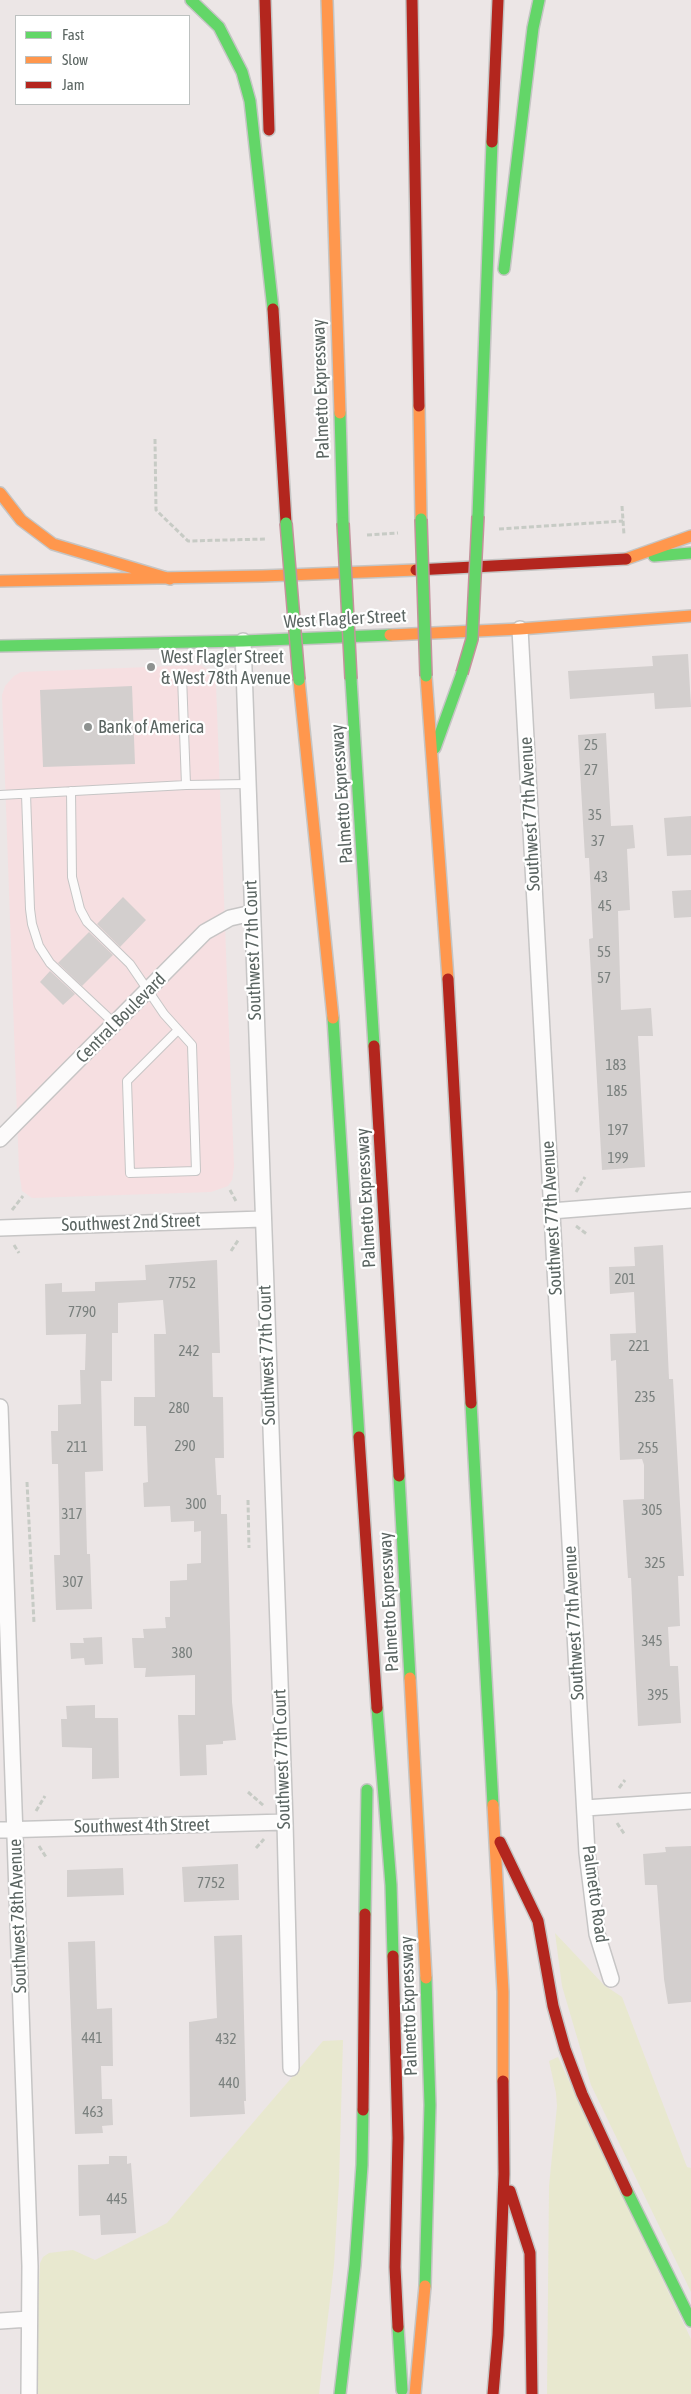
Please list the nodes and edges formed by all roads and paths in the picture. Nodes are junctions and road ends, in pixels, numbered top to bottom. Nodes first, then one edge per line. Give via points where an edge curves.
1 (191, 0) edge
2 (265, 0) edge
3 (327, 0) edge
4 (412, 0) edge
5 (498, 0) edge
6 (539, 0) edge
7 (270, 139) dead end
8 (270, 179) dead end
9 (502, 283) dead end
10 (271, 284) junction
11 (498, 300) dead end
12 (484, 351) junction
13 (155, 439) dead end
14 (0, 493) edge
15 (622, 506) dead end
16 (691, 536) edge
17 (202, 540) dead end
18 (691, 553) edge
19 (626, 558) junction
20 (170, 579) junction
21 (0, 581) edge
22 (691, 616) edge
23 (520, 629) junction
24 (243, 642) junction
25 (0, 646) edge
26 (182, 676) dead end
27 (431, 758) junction
28 (248, 784) junction
29 (186, 786) junction
30 (71, 791) junction
31 (26, 794) junction
32 (0, 795) edge
33 (252, 913) junction
34 (149, 990) junction
35 (115, 1024) junction
36 (178, 1030) junction
37 (0, 1139) edge
38 (585, 1177) dead end
39 (230, 1190) dead end
40 (574, 1195) dead end
41 (23, 1196) dead end
42 (691, 1200) edge
43 (239, 1205) dead end
44 (551, 1211) junction
45 (10, 1212) dead end
46 (262, 1219) junction
47 (576, 1226) dead end
48 (0, 1228) edge
49 (588, 1236) dead end
50 (239, 1239) dead end
51 (12, 1242) dead end
52 (231, 1251) dead end
53 (19, 1253) dead end
54 (0, 1407) edge
55 (27, 1482) dead end
56 (248, 1500) dead end
57 (249, 1548) dead end
58 (370, 1614) junction
59 (34, 1623) dead end
60 (368, 1742) dead end
61 (368, 1782) dead end
62 (248, 1792) dead end
63 (45, 1796) dead end
64 (691, 1802) edge
65 (264, 1806) dead end
66 (585, 1808) junction
67 (35, 1812) dead end
68 (614, 1818) dead end
69 (285, 1822) junction
70 (15, 1829) junction
71 (0, 1830) edge
72 (495, 1830) junction
73 (624, 1835) dead end
74 (265, 1838) dead end
75 (36, 1841) dead end
76 (256, 1848) dead end
77 (46, 1856) dead end
78 (611, 1979) dead end
79 (291, 2068) dead end
80 (504, 2174) junction
81 (29, 2320) junction
82 (0, 2321) edge
83 (691, 2321) edge
84 (29, 2394) edge
85 (340, 2394) edge
86 (403, 2394) edge
87 (415, 2394) edge
88 (494, 2394) edge
89 (532, 2394) edge

1 - 10 main road via 219,27 242,72 250,101
2 - 7 main road
3 - 87 main road, Palmetto Expressway, bridge via 343,523 426,1955 429,2189 426,2270
4 - 27 main road, bridge via 421,519
5 - 12 main road
6 - 9 main road
8 - 10 main road
10 - 58 main road, bridge via 299,680 337,1059
11 - 12 main road
12 - 27 main road, bridge via 472,640
13 - 17 path via 156,510 188,541
14 - 20 main road via 21,520 53,544
15 - 19 path
16 - 19 main road
18 - 19 main road
19 - 20 main road via 479,568
20 - 21 main road
22 - 23 main road, West Flagler Street
23 - 24 main road, West Flagler Street
23 - 44 street, Southwest 77th Avenue
24 - 25 main road, West Flagler Street
24 - 28 street, Southwest 77th Court
26 - 29 lane
27 - 72 main road via 448,978
28 - 29 lane
28 - 33 street, Southwest 77th Court
29 - 30 lane
30 - 31 lane
30 - 34 lane via 72,877 80,910 87,922 130,964
31 - 32 lane
31 - 35 lane via 30,909 39,946 50,963
33 - 34 street, Central Boulevard via 230,918 205,932
33 - 46 street, Southwest 77th Court
34 - 35 street, Central Boulevard
34 - 36 lane
35 - 37 street, Central Boulevard
36 - 36 lane via 192,1045 196,1171 130,1173 127,1081
38 - 40 path
39 - 43 path
41 - 45 path
42 - 44 street
44 - 66 street, Southwest 77th Avenue
46 - 48 street, Southwest 2nd Street
46 - 69 street, Southwest 77th Court
47 - 49 path
50 - 52 path
51 - 53 path
54 - 70 street, Southwest 78th Avenue
55 - 59 path
56 - 57 path
58 - 60 main road
58 - 86 main road via 391,1885 398,2138 395,2267
61 - 85 main road via 362,2165
62 - 65 path
63 - 67 path
64 - 66 street
66 - 78 street, Palmetto Road via 597,1934
68 - 73 path
69 - 70 street, Southwest 4th Street
69 - 79 street, Southwest 77th Court
70 - 71 street, Southwest 4th Street
70 - 81 street, Southwest 78th Avenue via 30,2266
72 - 80 main road via 503,1992
72 - 83 main road via 538,1921 553,2006 582,2094
74 - 76 path
75 - 77 path
80 - 88 main road
80 - 89 main road via 530,2253
81 - 82 street
81 - 84 street, Southwest 78th Avenue

